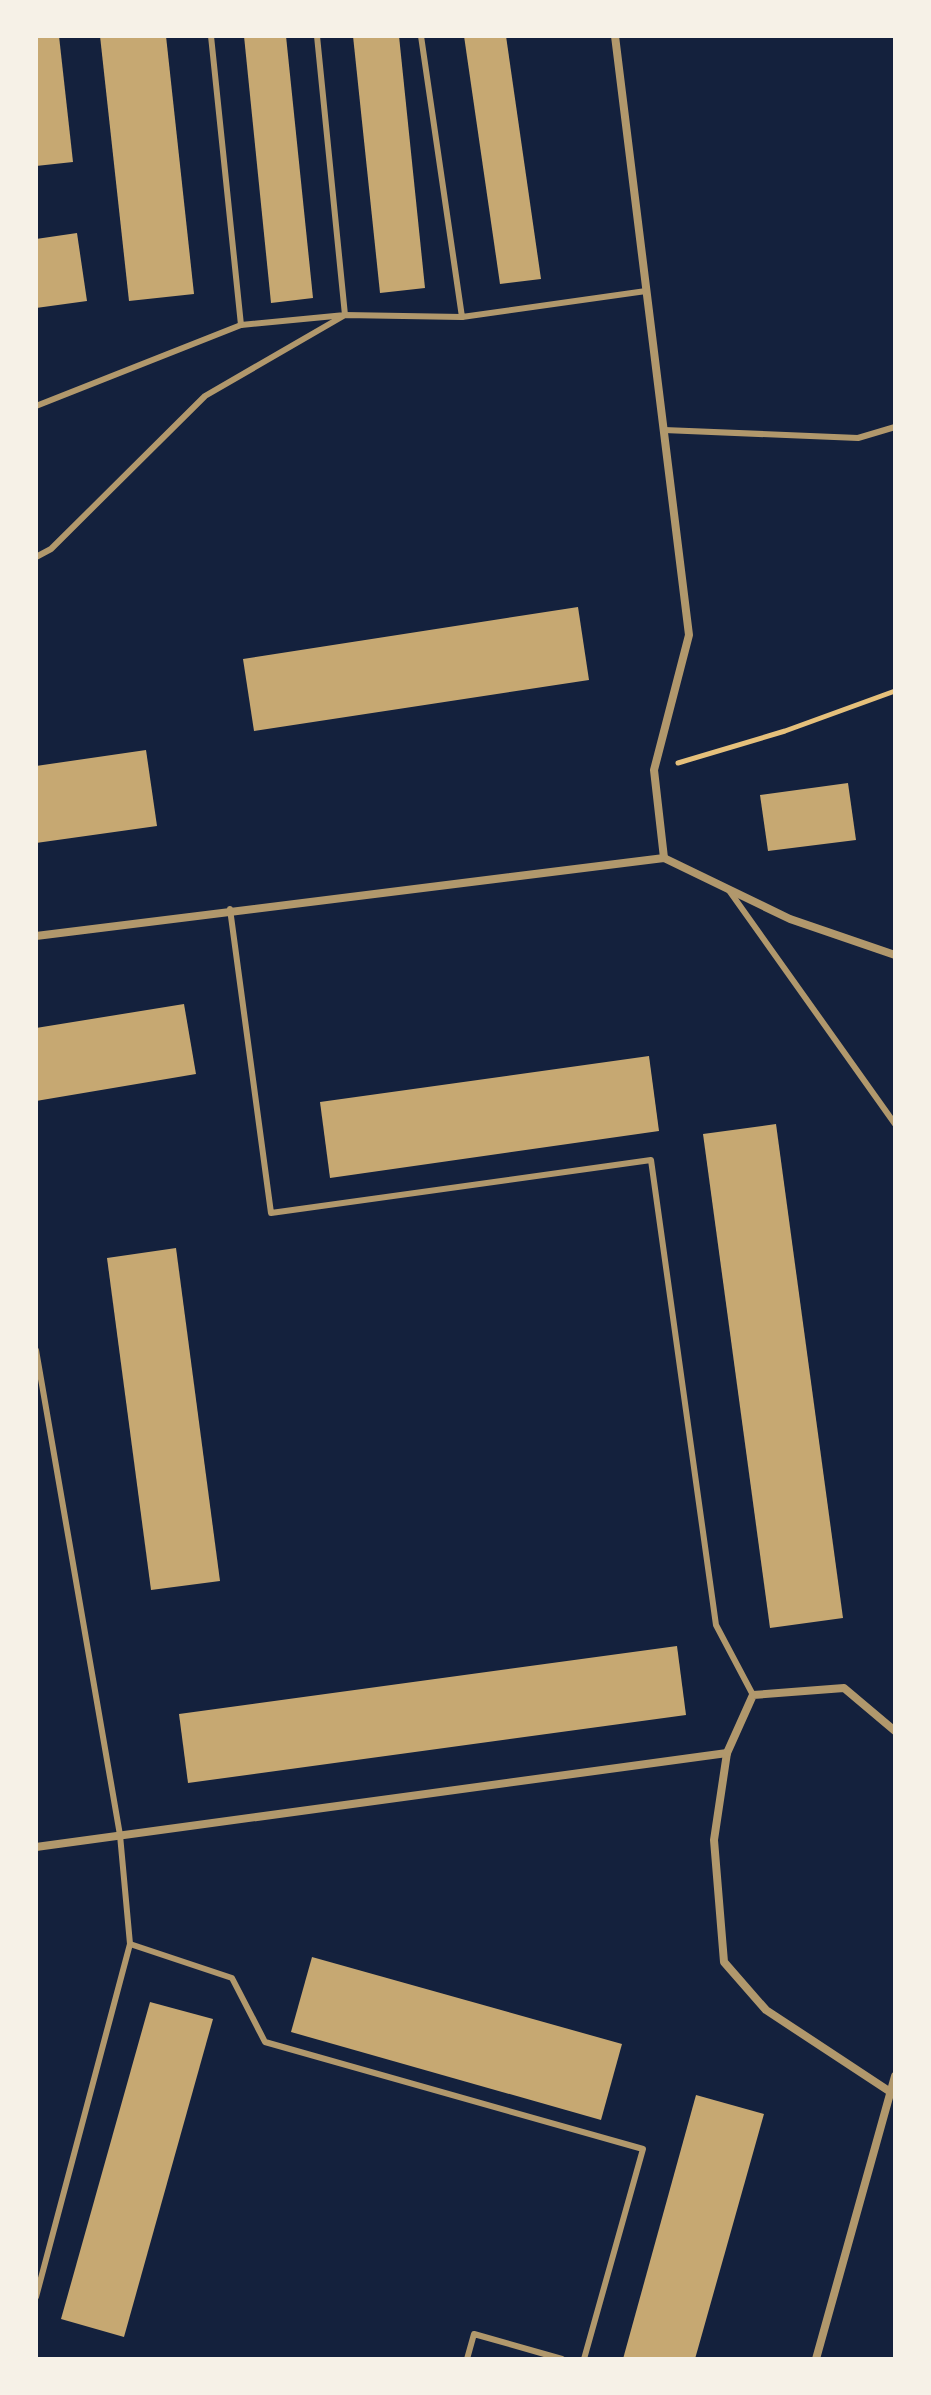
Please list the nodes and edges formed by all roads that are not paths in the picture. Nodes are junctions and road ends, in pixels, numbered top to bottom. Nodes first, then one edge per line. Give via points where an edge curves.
1 (211, 36) edge
2 (317, 36) edge
3 (421, 36) edge
4 (615, 36) edge
5 (646, 291) junction
6 (345, 315) junction
7 (462, 317) junction
8 (241, 325) junction
9 (36, 406) edge
10 (895, 427) edge
11 (664, 430) junction
12 (36, 557) edge
13 (664, 858) junction
14 (728, 889) junction
15 (230, 909) junction
16 (36, 936) edge
17 (895, 955) edge
18 (895, 1124) edge
19 (36, 1350) edge
20 (753, 1695) junction
21 (895, 1731) edge
22 (727, 1753) junction
23 (120, 1835) junction
24 (36, 1847) edge
25 (130, 1944) junction
26 (895, 2076) edge
27 (894, 2094) edge
28 (36, 2297) edge
29 (467, 2359) edge
30 (562, 2359) edge
31 (584, 2359) edge
32 (816, 2359) edge

1 - 8 lane
2 - 6 lane
3 - 7 lane
4 - 5 street
5 - 7 lane
5 - 11 street
6 - 7 lane
6 - 8 lane
6 - 12 lane via 205,396 51,549
8 - 9 lane
10 - 11 lane via 858,438
11 - 13 street via 689,635 654,770
13 - 14 street
13 - 15 street
14 - 17 street via 790,919
14 - 18 lane
15 - 16 street
15 - 20 lane via 271,1213 651,1160 716,1625
19 - 23 lane
20 - 21 street via 844,1688
20 - 22 street
22 - 23 street
22 - 27 street via 714,1840 724,1962 766,2010
23 - 24 street
23 - 25 lane
25 - 28 lane
25 - 31 lane via 232,1978 265,2042 643,2149
26 - 27 street
27 - 32 street
29 - 30 lane via 474,2334

